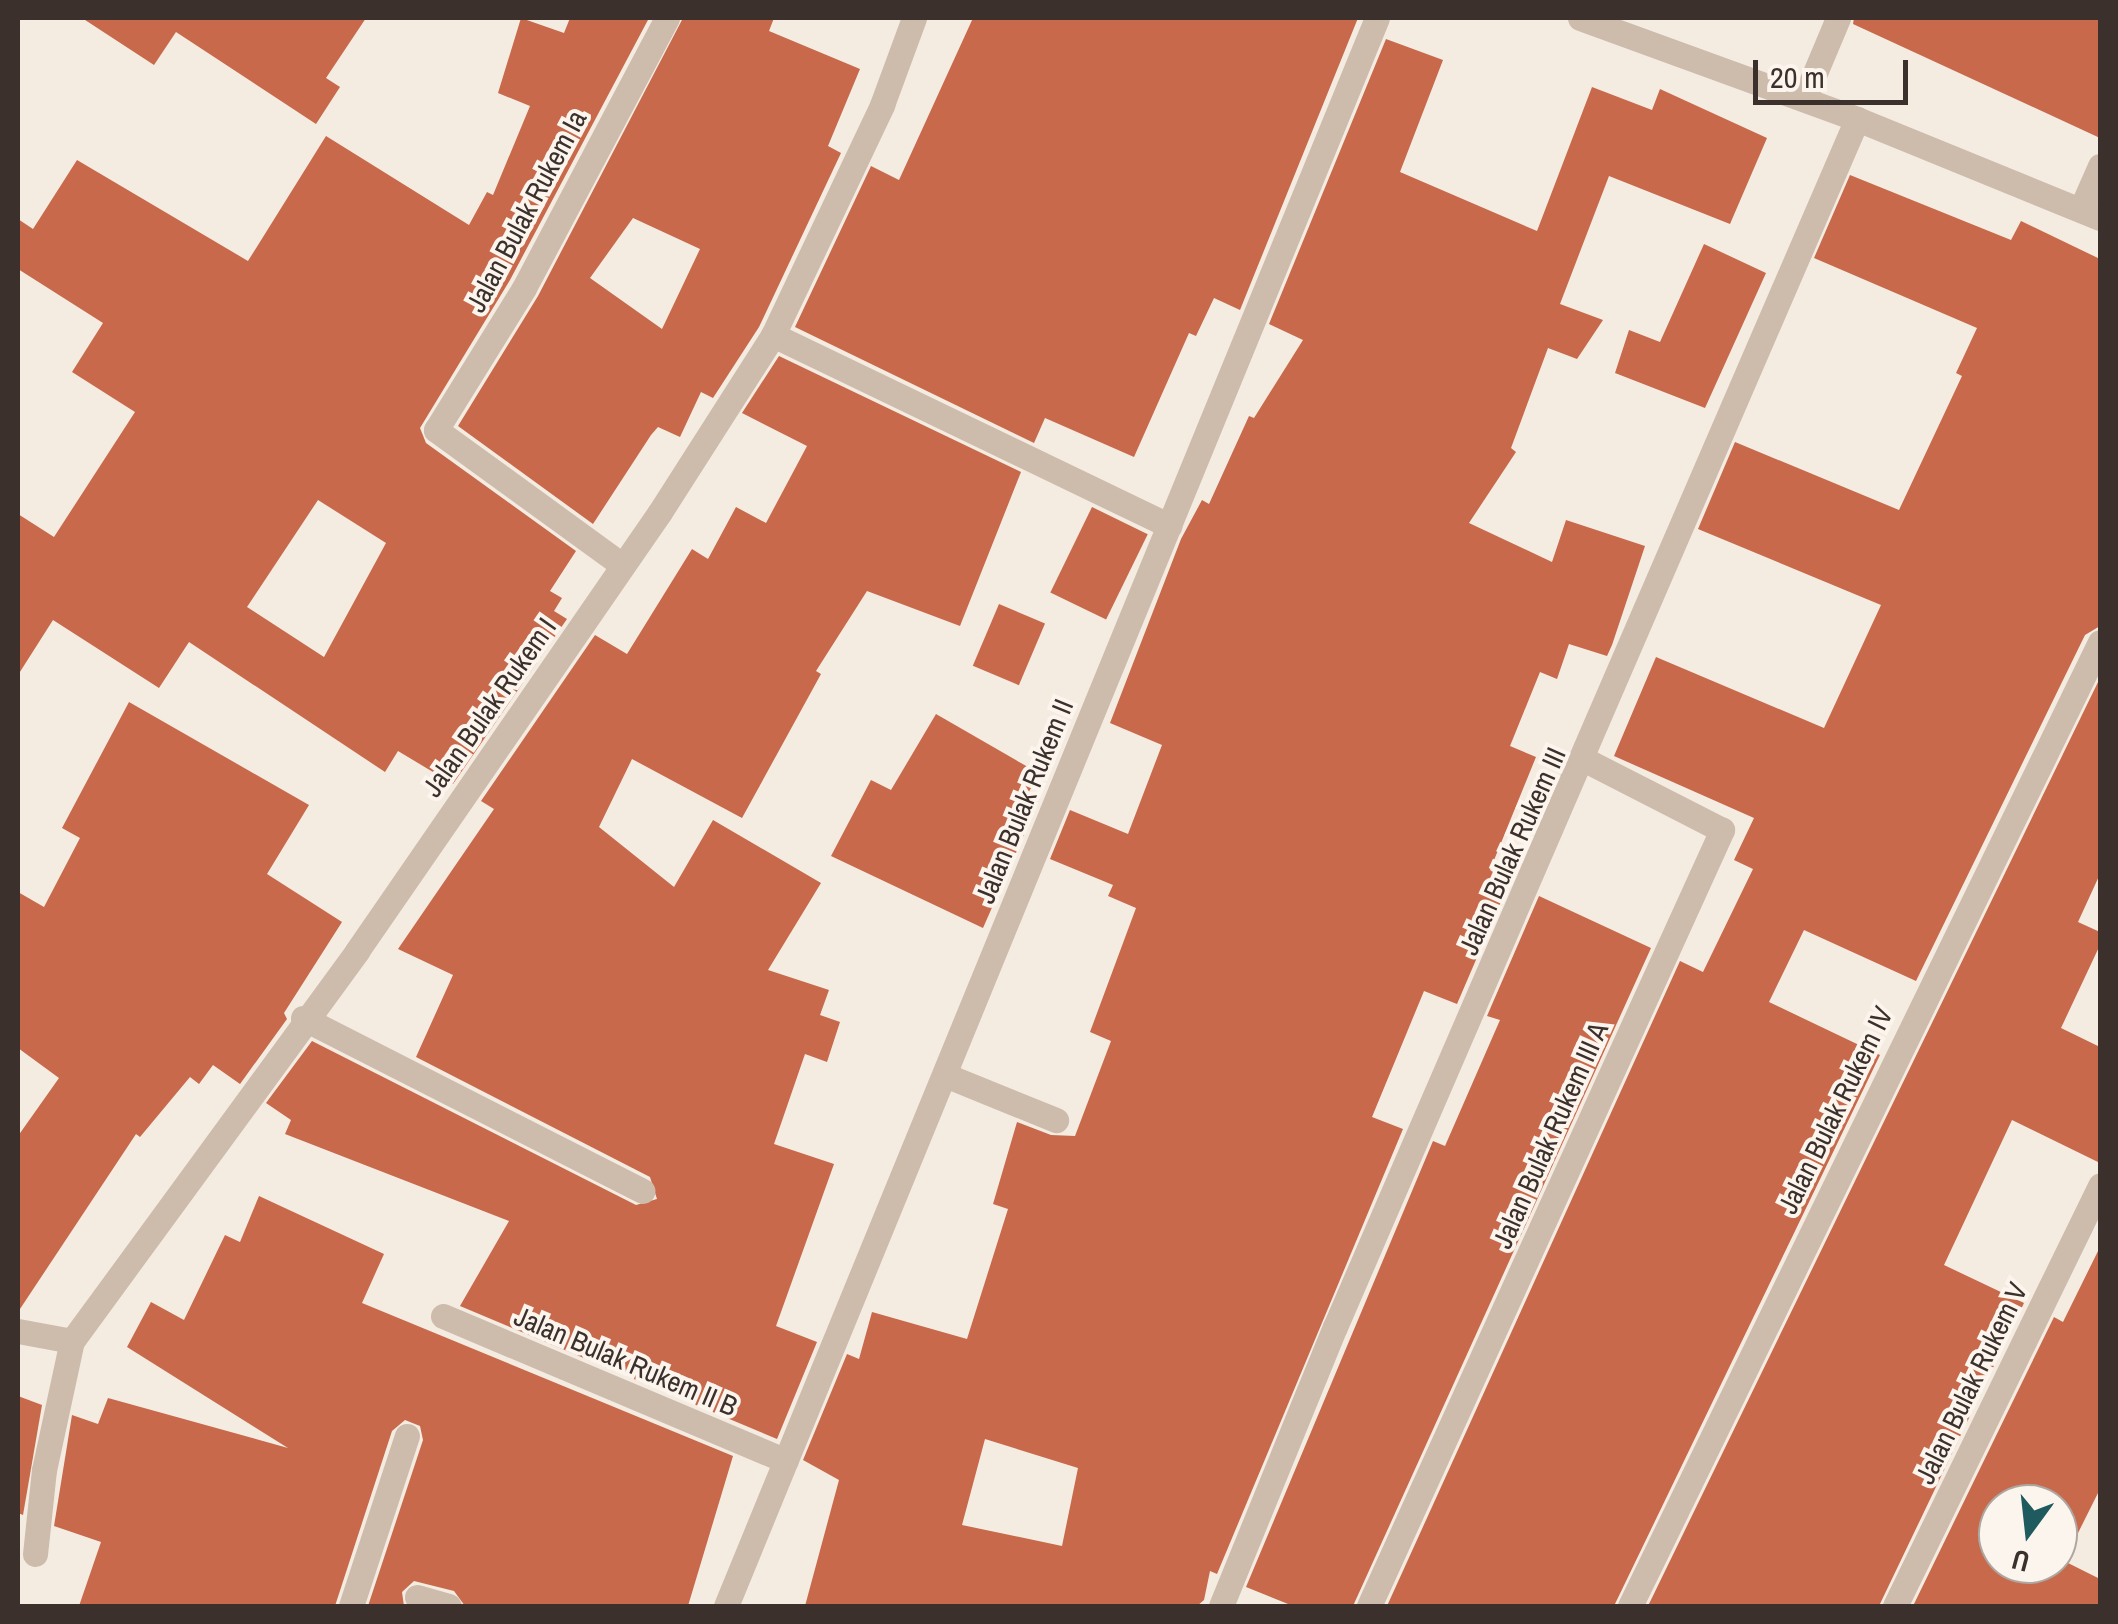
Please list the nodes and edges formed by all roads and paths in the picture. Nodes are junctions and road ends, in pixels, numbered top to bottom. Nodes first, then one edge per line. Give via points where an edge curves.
1 (666, 18) edge
2 (914, 18) edge
3 (1378, 18) edge
4 (1580, 18) edge
5 (1838, 18) edge
6 (1804, 99) junction
7 (1858, 118) junction
8 (2100, 166) edge
9 (2091, 214) edge
10 (773, 335) junction
11 (1169, 526) junction
12 (622, 566) junction
13 (2100, 642) edge
14 (1585, 760) junction
15 (303, 1018) junction
16 (944, 1075) junction
17 (1056, 1120) dead end
18 (2100, 1185) edge
19 (644, 1191) dead end
20 (444, 1316) dead end
21 (18, 1331) edge
22 (72, 1342) junction
23 (407, 1436) dead end
24 (786, 1461) junction
25 (35, 1554) dead end
26 (417, 1597) dead end
27 (351, 1606) edge
28 (449, 1606) edge
29 (726, 1606) edge
30 (1221, 1606) edge
31 (1369, 1606) edge
32 (1630, 1606) edge
33 (1895, 1606) edge

1 - 12 street, Jalan Bulak Rukem Ia via 524,288 436,430
2 - 10 street, Jalan Bulak Rukem I via 882,105
3 - 11 street, Jalan Bulak Rukem II
4 - 6 street
5 - 6 street
6 - 7 street
7 - 9 street
7 - 14 street, Jalan Bulak Rukem III
8 - 9 street
10 - 11 street
10 - 12 street, Jalan Bulak Rukem I
11 - 16 street, Jalan Bulak Rukem II
12 - 15 street, Jalan Bulak Rukem I via 357,951
13 - 32 street, Jalan Bulak Rukem IV
14 - 30 street, Jalan Bulak Rukem III via 1335,1327
14 - 31 street, Jalan Bulak Rukem III A via 1722,830
15 - 19 street
15 - 22 street, Jalan Bulak Rukem I
16 - 17 street
16 - 24 street, Jalan Bulak Rukem II
18 - 33 street, Jalan Bulak Rukem V
20 - 24 street, Jalan Bulak Rukem II B
21 - 22 street
22 - 25 street via 44,1470
23 - 27 street
24 - 29 street, Jalan Bulak Rukem II
26 - 28 street

